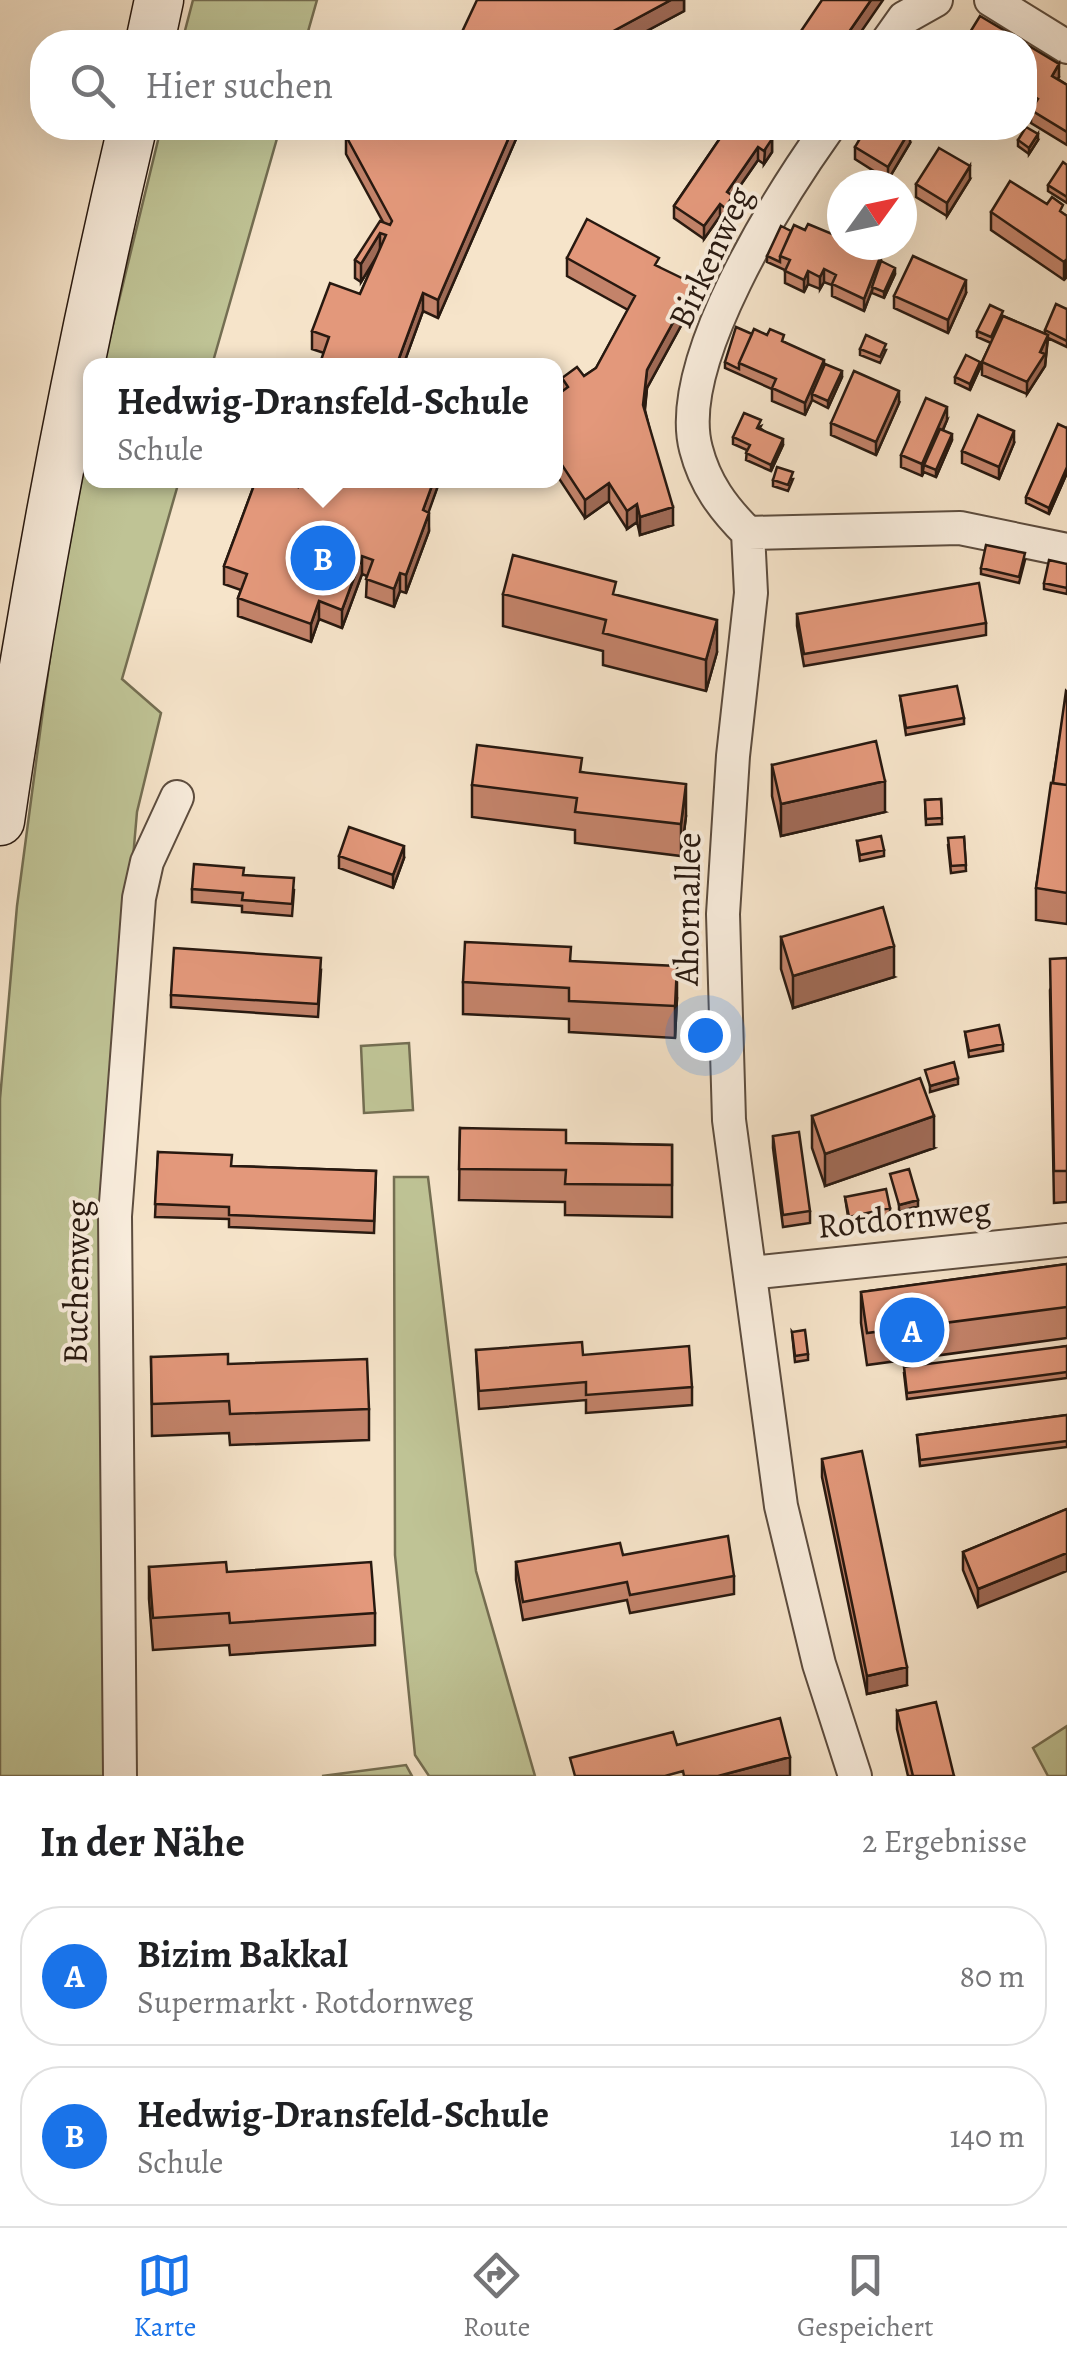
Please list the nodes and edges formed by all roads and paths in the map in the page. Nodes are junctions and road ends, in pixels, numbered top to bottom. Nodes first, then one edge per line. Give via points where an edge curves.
1 (159, 0) edge
2 (936, 0) edge
3 (990, 0) edge
4 (153, 30) edge
5 (895, 30) edge
6 (1067, 47) edge
7 (129, 140) edge
8 (820, 140) edge
9 (748, 533) junction
10 (1067, 550) edge
11 (177, 797) dead end
12 (0, 820) edge
13 (1067, 1240) edge
14 (750, 1273) junction
15 (120, 1776) edge
16 (855, 1776) edge

1 - 4 main road
2 - 5 street
3 - 6 street
7 - 12 main road via 33,596
8 - 9 street, Birkenweg via 784,191 724,304 692,406 695,447 710,488
9 - 10 street via 960,528
9 - 14 street, Ahornallee via 751,592 723,914 728,1109
11 - 15 street, Buchenweg via 146,862 139,898 115,1216
13 - 14 street, Rotdornweg
14 - 16 street, Ahornallee via 781,1506 819,1664

